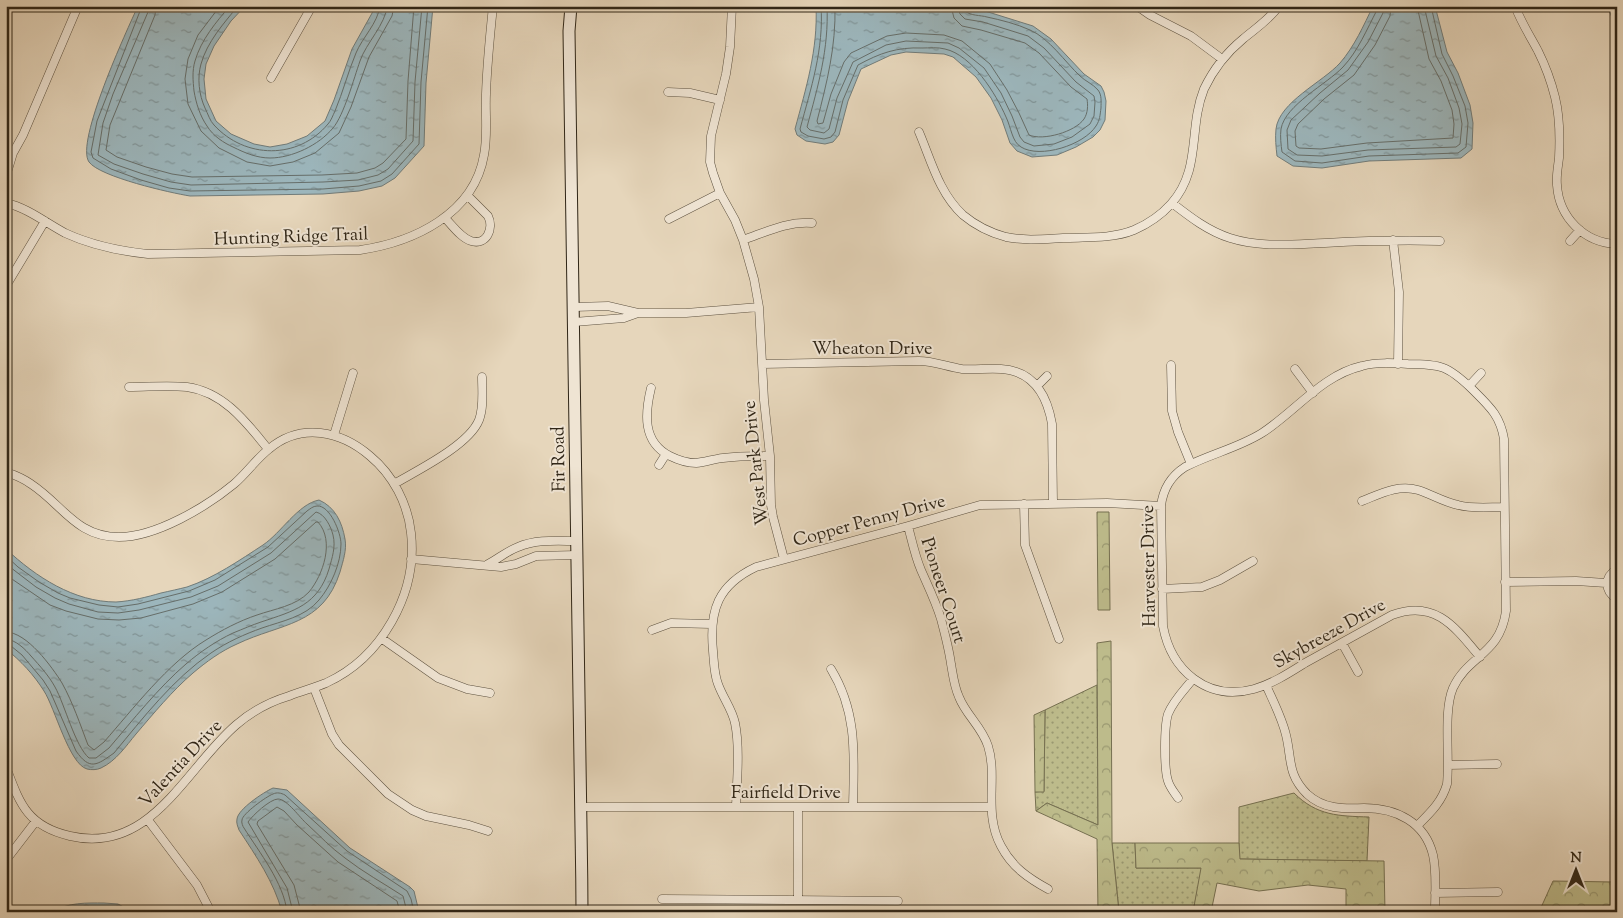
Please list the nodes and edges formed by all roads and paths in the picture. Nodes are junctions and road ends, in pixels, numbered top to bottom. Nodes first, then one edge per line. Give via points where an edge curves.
1 (78, 6) edge
2 (312, 6) edge
3 (492, 6) edge
4 (571, 6) edge
5 (732, 6) edge
6 (1137, 6) edge
7 (1280, 6) edge
8 (1515, 6) edge
9 (1222, 59) junction
10 (271, 78) dead end
11 (668, 92) dead end
12 (720, 100) junction
13 (920, 132) dead end
14 (6, 176) edge
15 (720, 193) junction
16 (467, 195) junction
17 (6, 202) edge
18 (1172, 203) junction
19 (444, 218) junction
20 (669, 219) dead end
21 (45, 221) junction
22 (812, 223) dead end
23 (1580, 230) junction
24 (744, 240) junction
25 (1393, 240) junction
26 (1440, 241) dead end
27 (1570, 241) dead end
28 (1617, 244) edge
29 (6, 286) edge
30 (574, 307) junction
31 (759, 307) junction
32 (638, 313) junction
33 (574, 322) junction
34 (762, 364) junction
35 (1398, 364) junction
36 (1171, 365) dead end
37 (1294, 369) dead end
38 (353, 373) dead end
39 (1481, 373) dead end
40 (1047, 376) dead end
41 (482, 377) dead end
42 (1037, 386) junction
43 (1469, 386) junction
44 (129, 387) dead end
45 (651, 388) dead end
46 (1313, 393) junction
47 (334, 435) junction
48 (268, 450) junction
49 (666, 454) junction
50 (770, 456) junction
51 (1191, 464) junction
52 (659, 465) dead end
53 (6, 472) edge
54 (394, 484) junction
55 (1362, 502) dead end
56 (1024, 504) junction
57 (1053, 504) junction
58 (1161, 506) junction
59 (1504, 507) junction
60 (908, 526) junction
61 (577, 541) junction
62 (577, 556) junction
63 (411, 559) junction
64 (784, 560) junction
65 (1253, 561) dead end
66 (486, 565) junction
67 (1617, 569) edge
68 (1505, 582) junction
69 (1606, 583) junction
70 (1162, 589) junction
71 (1617, 599) edge
72 (711, 624) junction
73 (652, 630) dead end
74 (381, 638) junction
75 (1059, 639) dead end
76 (1342, 643) junction
77 (1480, 657) junction
78 (831, 669) dead end
79 (1358, 672) dead end
80 (1192, 678) junction
81 (1266, 685) junction
82 (314, 688) junction
83 (490, 693) dead end
84 (1497, 764) dead end
85 (1448, 765) junction
86 (6, 767) edge
87 (1178, 798) dead end
88 (736, 806) junction
89 (581, 807) junction
90 (798, 807) junction
91 (853, 807) junction
92 (991, 807) junction
93 (148, 820) junction
94 (36, 821) junction
95 (1417, 826) junction
96 (488, 831) dead end
97 (6, 860) edge
98 (1048, 889) dead end
99 (1498, 892) dead end
100 (1435, 893) junction
101 (662, 899) dead end
102 (798, 900) junction
103 (898, 901) dead end
104 (212, 912) edge
105 (582, 912) edge
106 (1435, 912) edge

1 - 14 street via 13,153
2 - 10 street
3 - 16 street, Hunting Ridge Trail via 484,156
4 - 30 street, Fir Road
5 - 12 street, West Park Drive via 730,47
6 - 9 street via 1191,36
7 - 9 street
8 - 23 street via 1552,85 1560,135 1558,194 1565,214
9 - 18 street via 1200,102 1190,167
11 - 12 street
12 - 15 street, West Park Drive via 710,150
13 - 18 street via 946,195 967,218 997,234 1020,239 1122,234 1144,225
15 - 20 street
15 - 24 street, West Park Drive
16 - 19 street, Hunting Ridge Trail
16 - 19 street via 490,220 491,229 487,237 471,241
17 - 21 street, Hunting Ridge Trail
18 - 25 street via 1215,233 1244,242
19 - 21 street, Hunting Ridge Trail via 404,239 360,250 162,255 126,252 94,244
21 - 29 street
22 - 24 street via 784,225
23 - 27 street
23 - 28 street via 1589,237
24 - 31 street, West Park Drive
25 - 26 street
25 - 35 street via 1398,292
30 - 32 street via 608,306
30 - 33 street, Fir Road
31 - 32 street
31 - 34 street, West Park Drive
32 - 33 street via 624,318
33 - 61 street, Fir Road
34 - 42 street, Wheaton Drive via 930,361 960,368 1016,372
34 - 50 street, West Park Drive
35 - 43 street, Harvester Drive via 1439,366
35 - 46 street, Harvester Drive via 1353,369
36 - 51 street via 1172,412
37 - 46 street
38 - 47 street
39 - 43 street
40 - 42 street
41 - 54 street via 481,412 472,432
42 - 57 street via 1046,401 1052,424
43 - 59 street, Harvester Drive via 1495,414 1502,430
44 - 48 street via 186,387 214,395 236,412
45 - 49 street via 647,427 656,446
46 - 51 street, Harvester Drive via 1260,434
47 - 48 street via 300,434 284,439
47 - 54 street, Valentia Drive via 362,449
48 - 53 street via 236,482 206,504 177,520 126,537 85,529 32,484
49 - 50 street via 679,461 696,463 722,458
49 - 52 street
50 - 64 street, West Park Drive via 773,517
51 - 58 street, Harvester Drive via 1171,479 1162,496
54 - 63 street, Valentia Drive via 409,520
55 - 59 street via 1392,490 1408,488 1457,505
56 - 57 street, Copper Penny Drive
56 - 60 street, Copper Penny Drive via 980,505
56 - 75 street via 1025,545
57 - 58 street, Copper Penny Drive
58 - 70 street, Harvester Drive
59 - 68 street, Harvester Drive
60 - 64 street, Copper Penny Drive
60 - 92 street, Pioneer Court via 917,560 940,617 958,696 988,746
61 - 62 street, Fir Road
61 - 66 street via 530,543
62 - 66 street via 536,556 502,567
62 - 89 street, Fir Road
63 - 66 street
63 - 74 street, Valentia Drive via 402,600
64 - 72 street, Copper Penny Drive via 756,567 728,586 717,603
65 - 70 street via 1202,587
67 - 69 street
68 - 69 street
68 - 77 street, Harvester Drive via 1506,611 1502,629 1494,644
69 - 71 street via 1607,590
70 - 80 street, Harvester Drive via 1162,626 1166,641 1178,664
72 - 73 street via 672,623
72 - 88 street via 717,683 735,724
74 - 82 street, Valentia Drive via 346,672
74 - 83 street via 438,678 467,689
76 - 77 street, Skybreeze Drive via 1392,615 1424,611 1449,622
76 - 79 street
76 - 81 street, Skybreeze Drive
77 - 85 street, Harvester Drive via 1461,675 1450,697
78 - 91 street via 845,697 852,728
80 - 81 street, Harvester Drive via 1209,687 1231,692
80 - 87 street via 1171,708 1166,722 1166,770
81 - 95 street via 1284,728 1292,770 1305,792 1326,805 1384,810 1403,816
82 - 93 street, Valentia Drive via 275,700 239,722
82 - 96 street via 340,745 388,794 426,816
84 - 85 street
85 - 95 street, Harvester Drive via 1447,784 1441,799
86 - 94 street via 21,804
88 - 89 street, Fairfield Drive
88 - 90 street, Fairfield Drive
89 - 105 street, Fir Road
90 - 91 street, Fairfield Drive
90 - 102 street
91 - 92 street, Fairfield Drive
92 - 98 street, Pioneer Court via 996,833 1008,858 1029,879
93 - 94 street, Valentia Drive via 124,833 89,839 56,832
93 - 104 street via 197,885
94 - 97 street
95 - 100 street via 1434,856
99 - 100 street
100 - 106 street
101 - 102 street
102 - 103 street

